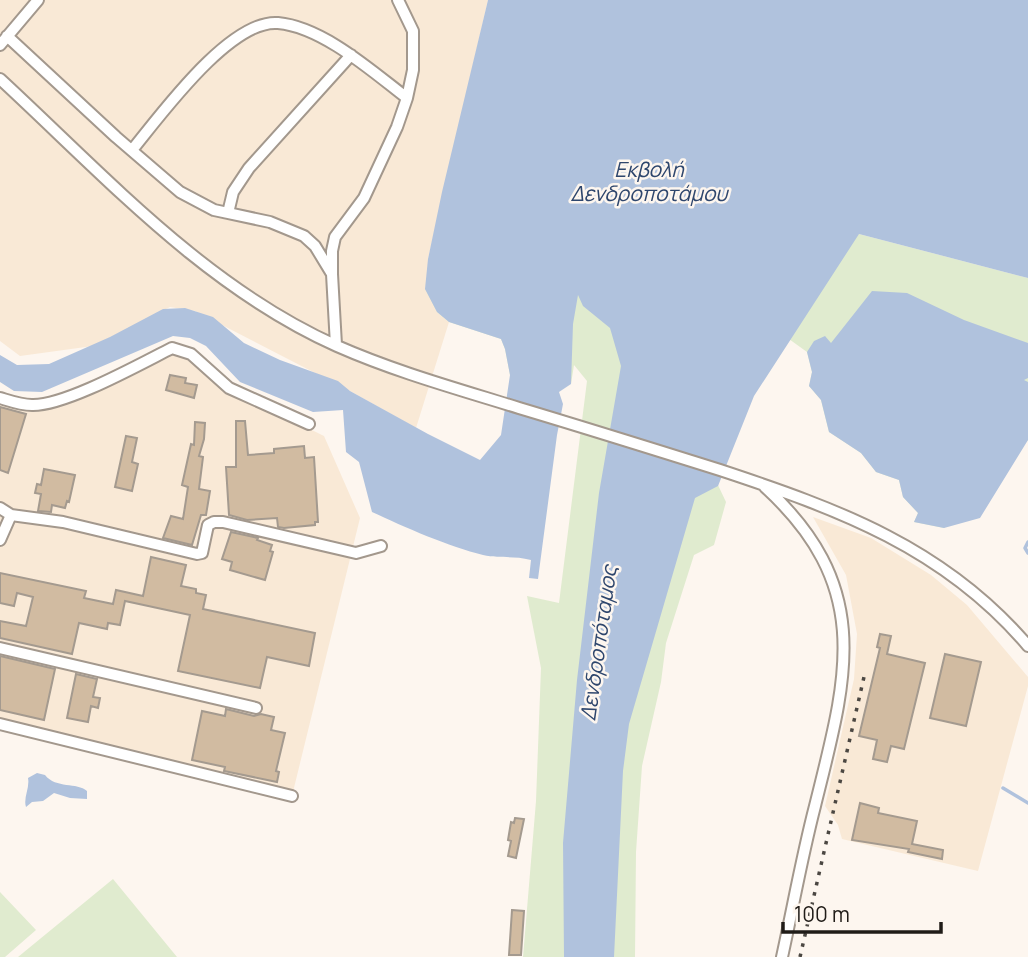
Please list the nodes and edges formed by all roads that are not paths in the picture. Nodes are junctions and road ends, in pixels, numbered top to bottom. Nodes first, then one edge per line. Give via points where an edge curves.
1 (38, 0) edge
2 (398, 0) edge
3 (4, 40) edge
4 (351, 55) junction
5 (0, 79) edge
6 (407, 98) junction
7 (132, 150) junction
8 (228, 213) junction
9 (332, 274) junction
10 (336, 345) junction
11 (0, 398) edge
12 (309, 424) dead end
13 (762, 484) junction
14 (0, 508) edge
15 (12, 515) junction
16 (0, 541) edge
17 (381, 546) dead end
18 (1028, 646) edge
19 (0, 648) edge
20 (256, 708) dead end
21 (0, 724) edge
22 (292, 796) dead end
23 (782, 957) edge

1 - 3 street
2 - 6 street via 413,31
3 - 7 street
4 - 6 street
4 - 7 street via 313,33 278,23 254,27 185,85
4 - 8 street via 249,167 233,192
5 - 10 street via 216,275
6 - 9 street via 364,198 335,237
7 - 8 street via 180,192
8 - 9 street via 270,222 304,236 316,246
9 - 10 street
10 - 13 street via 475,395
11 - 12 street via 33,405 52,402 172,348 191,354 229,388
13 - 18 street via 864,523 922,554 984,601
13 - 23 street via 818,547 830,571 843,636 836,723
14 - 15 street
15 - 16 street
15 - 17 street via 63,522 197,554 202,553 208,525 214,522 356,553
19 - 20 street
21 - 22 street

